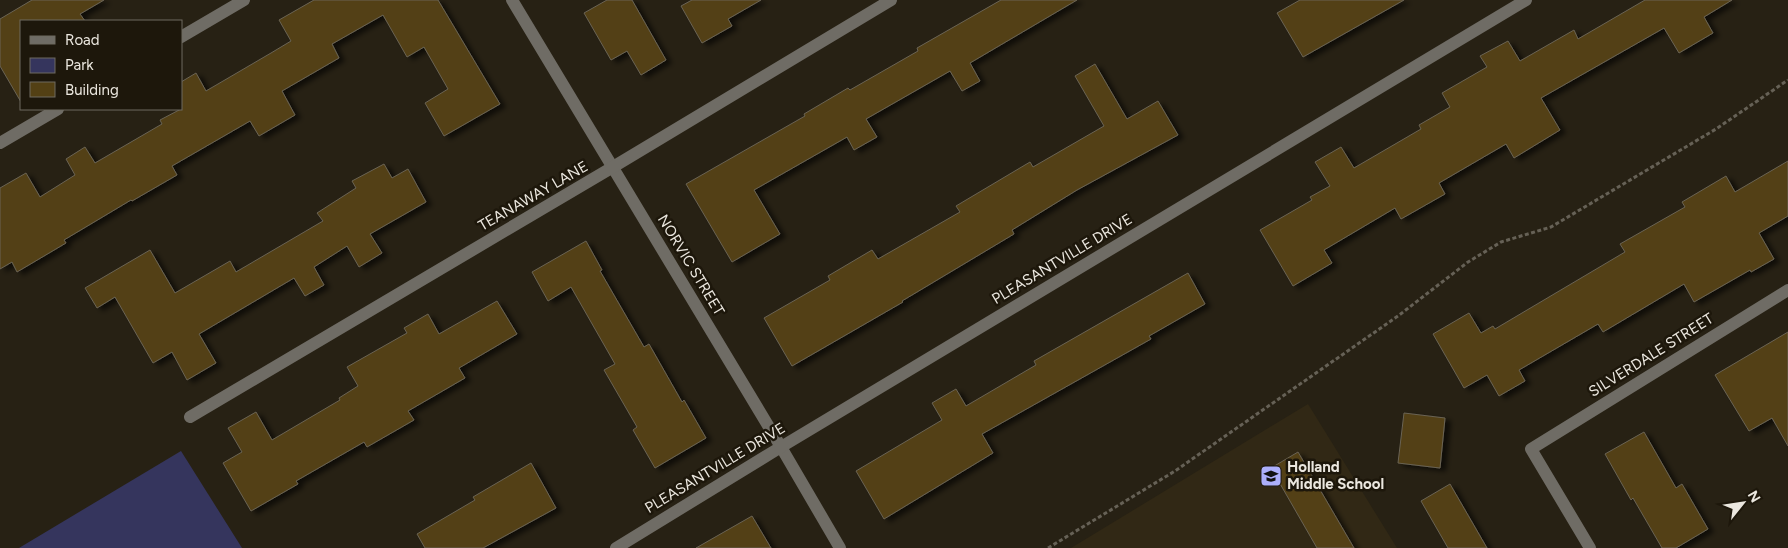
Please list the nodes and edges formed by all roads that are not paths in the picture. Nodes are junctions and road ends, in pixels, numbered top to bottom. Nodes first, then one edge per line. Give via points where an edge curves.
1 (244, 0) edge
2 (512, 0) edge
3 (891, 0) edge
4 (1526, 0) edge
5 (182, 36) edge
6 (56, 110) edge
7 (0, 143) edge
8 (613, 168) junction
9 (1788, 290) edge
10 (190, 417) dead end
11 (781, 447) junction
12 (616, 548) edge
13 (840, 548) edge
14 (1590, 548) edge

1 - 5 street
2 - 8 street, NORVIC STREET
3 - 8 street, TEANAWAY LANE
4 - 11 street, PLEASANTVILLE DRIVE
6 - 7 street
8 - 10 street, TEANAWAY LANE
8 - 11 street, NORVIC STREET
9 - 14 street, SILVERDALE STREET via 1531,449
11 - 12 street, PLEASANTVILLE DRIVE
11 - 13 street, NORVIC STREET

